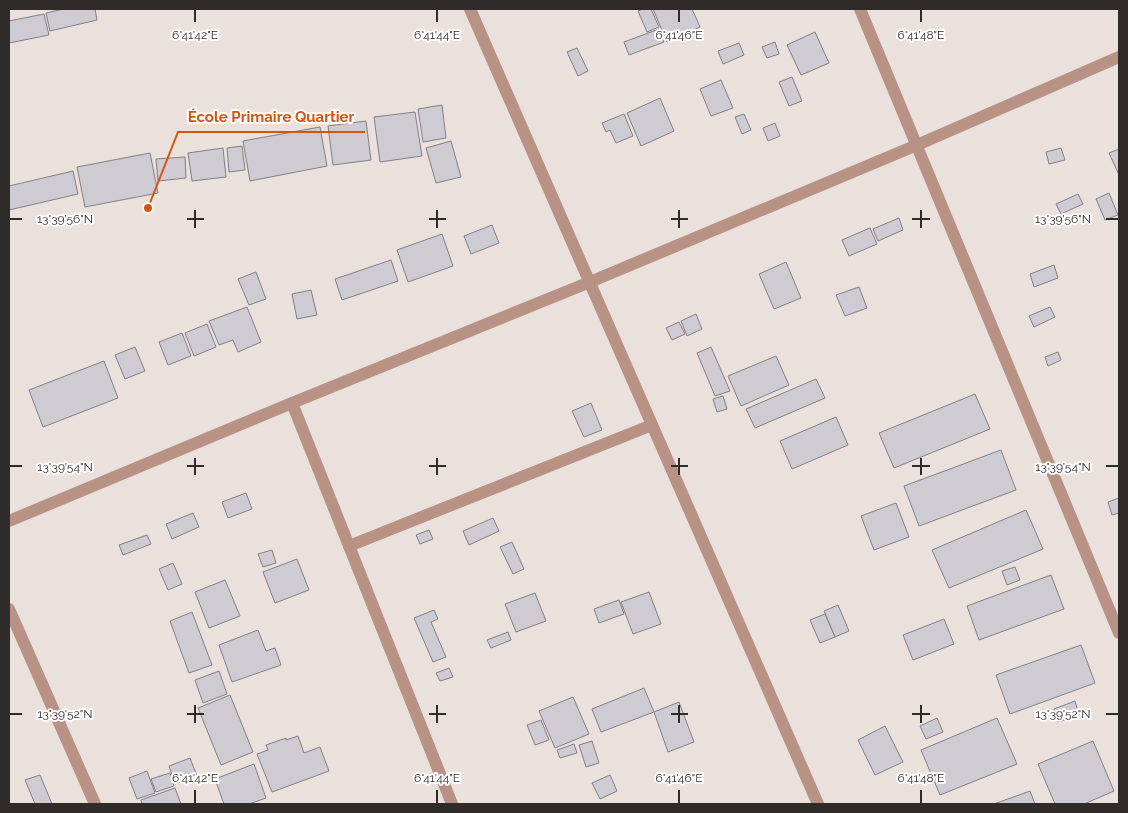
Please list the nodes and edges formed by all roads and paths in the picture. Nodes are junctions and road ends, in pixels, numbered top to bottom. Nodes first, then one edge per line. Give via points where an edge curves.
1 (470, 9) edge
2 (860, 9) edge
3 (1119, 58) edge
4 (917, 145) junction
5 (590, 282) junction
6 (292, 403) junction
7 (652, 426) junction
8 (9, 521) edge
9 (349, 546) junction
10 (9, 609) edge
11 (1119, 633) edge
12 (95, 804) edge
13 (452, 804) edge
14 (818, 804) edge

1 - 5 street
2 - 4 street
3 - 4 street
4 - 5 street
4 - 11 street
5 - 6 street
5 - 7 street
6 - 8 street
6 - 9 street
7 - 9 street
7 - 14 street
9 - 13 street
10 - 12 street

